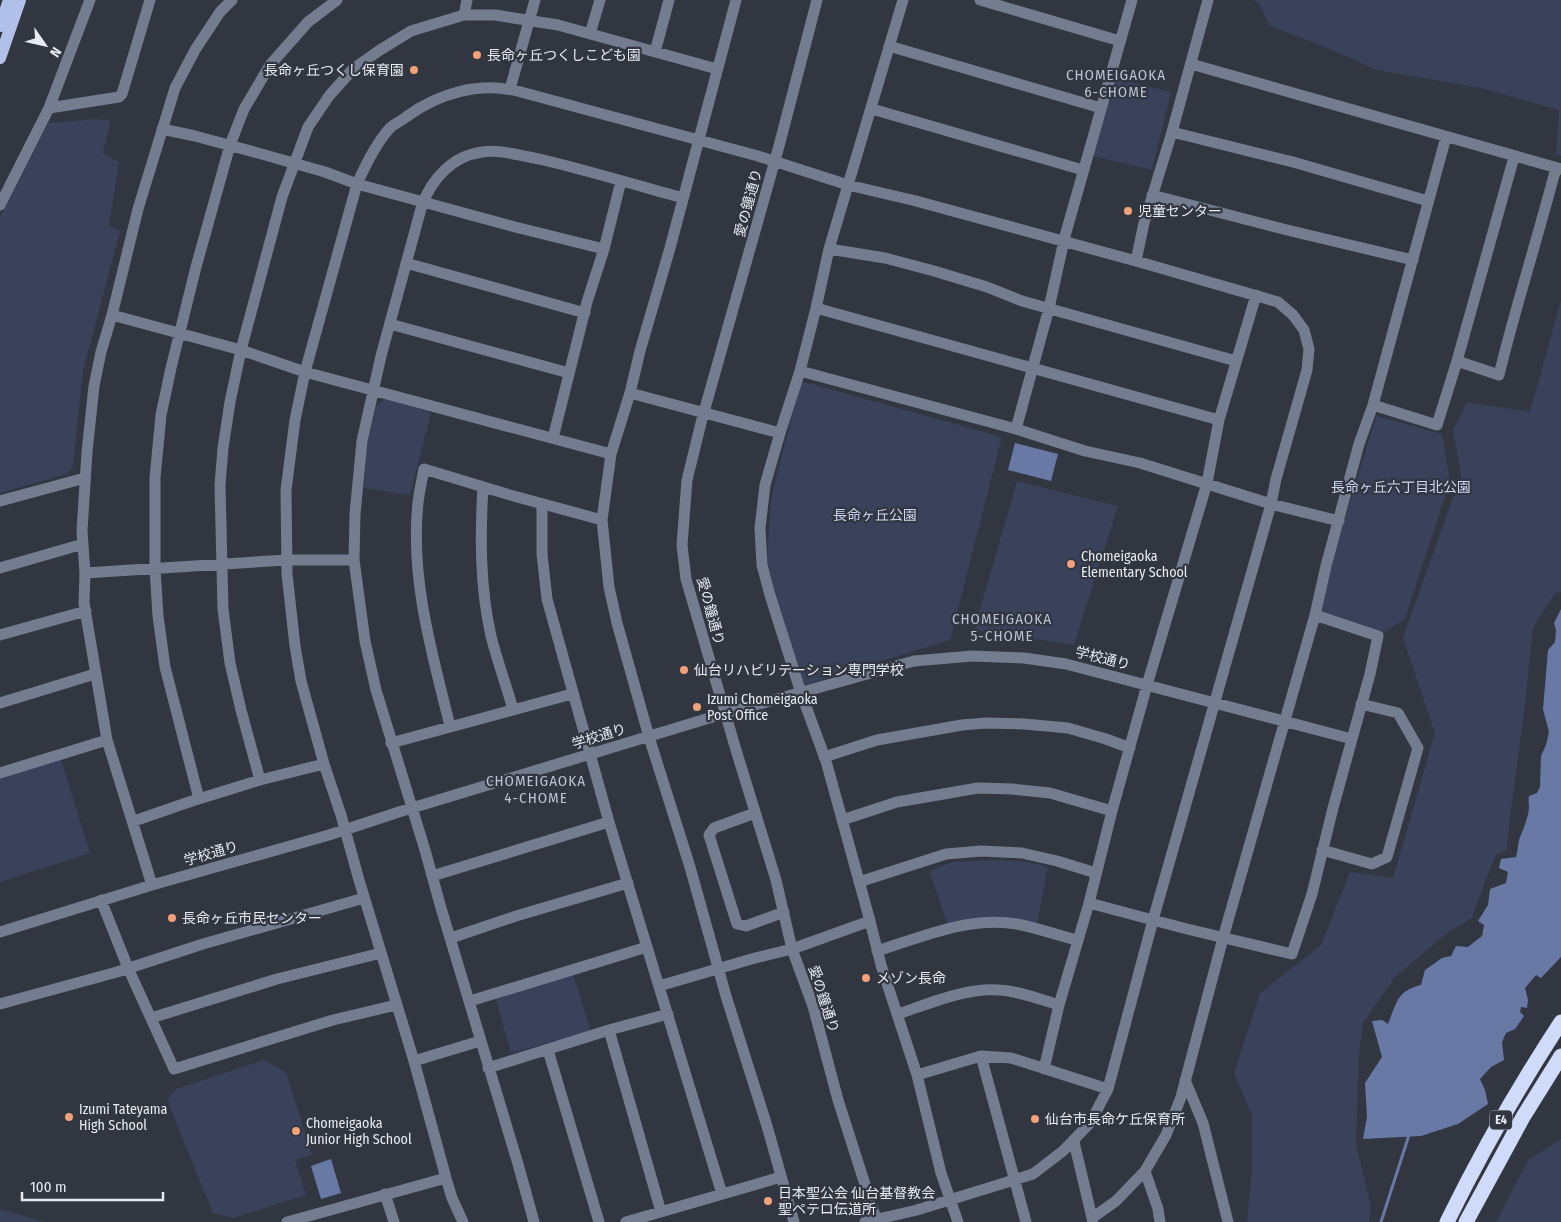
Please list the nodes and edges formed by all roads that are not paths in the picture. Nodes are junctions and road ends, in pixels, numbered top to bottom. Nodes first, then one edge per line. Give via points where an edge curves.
1 (9, 0) edge
2 (20, 0) edge
3 (90, 0) edge
4 (150, 0) edge
5 (232, 0) edge
6 (337, 0) edge
7 (467, 0) edge
8 (535, 0) edge
9 (600, 0) edge
10 (669, 0) edge
11 (736, 0) edge
12 (817, 0) edge
13 (902, 0) edge
14 (980, 0) edge
15 (1132, 0) edge
16 (1208, 0) edge
17 (464, 14) junction
18 (530, 20) junction
19 (0, 26) edge
20 (590, 34) junction
21 (1120, 41) junction
22 (889, 46) junction
23 (655, 52) junction
24 (0, 58) edge
25 (1191, 64) junction
26 (717, 69) junction
27 (510, 89) junction
28 (49, 108) junction
29 (1101, 108) junction
30 (872, 109) junction
31 (162, 129) junction
32 (1172, 132) junction
33 (1446, 137) junction
34 (698, 140) junction
35 (230, 145) junction
36 (1514, 156) junction
37 (774, 162) junction
38 (294, 163) junction
39 (1559, 169) edge
40 (1083, 170) junction
41 (622, 181) junction
42 (356, 184) junction
43 (848, 185) junction
44 (1152, 195) junction
45 (683, 198) junction
46 (423, 201) junction
47 (1428, 201) junction
48 (0, 206) edge
49 (1063, 242) junction
50 (829, 249) junction
51 (604, 250) junction
52 (1413, 260) junction
53 (1136, 261) junction
54 (406, 263) junction
55 (1256, 295) junction
56 (816, 308) junction
57 (1049, 308) junction
58 (585, 313) junction
59 (112, 315) junction
60 (390, 324) junction
61 (179, 334) junction
62 (241, 350) junction
63 (1236, 361) junction
64 (1457, 361) junction
65 (1032, 368) junction
66 (800, 371) junction
67 (305, 372) junction
68 (570, 373) junction
69 (374, 389) junction
70 (630, 393) junction
71 (1373, 405) junction
72 (704, 414) junction
73 (1219, 420) junction
74 (1016, 429) junction
75 (780, 433) junction
76 (553, 438) junction
77 (611, 454) junction
78 (85, 478) junction
79 (1207, 483) junction
80 (483, 487) junction
81 (0, 500) edge
82 (542, 504) junction
83 (1271, 504) junction
84 (602, 520) junction
85 (1339, 521) junction
86 (83, 544) junction
87 (286, 560) junction
88 (354, 560) junction
89 (222, 564) junction
90 (0, 568) edge
91 (155, 568) junction
92 (85, 572) junction
93 (86, 611) junction
94 (1315, 615) junction
95 (0, 635) edge
96 (96, 674) junction
97 (1147, 685) junction
98 (800, 693) junction
99 (572, 694) junction
100 (0, 703) edge
101 (1215, 703) junction
102 (1361, 704) junction
103 (513, 709) junction
104 (726, 714) junction
105 (1284, 721) junction
106 (450, 726) junction
107 (649, 736) junction
108 (1352, 739) junction
109 (107, 740) junction
110 (391, 743) junction
111 (1130, 748) junction
112 (590, 754) junction
113 (824, 757) junction
114 (324, 764) junction
115 (0, 773) edge
116 (260, 780) junction
117 (199, 799) junction
118 (413, 808) junction
119 (1112, 811) junction
120 (755, 813) junction
121 (842, 820) junction
122 (134, 821) junction
123 (609, 822) junction
124 (345, 830) junction
125 (1322, 850) junction
126 (1096, 873) junction
127 (432, 876) junction
128 (860, 882) junction
129 (628, 883) junction
130 (152, 885) junction
131 (364, 898) junction
132 (101, 900) junction
133 (1089, 903) junction
134 (784, 912) junction
135 (870, 920) junction
136 (1153, 920) junction
137 (0, 932) edge
138 (451, 938) junction
139 (1223, 938) junction
140 (1077, 940) junction
141 (647, 947) junction
142 (792, 949) junction
143 (878, 951) junction
144 (381, 952) junction
145 (128, 968) junction
146 (718, 968) junction
147 (659, 986) junction
148 (470, 1001) junction
149 (0, 1004) edge
150 (1058, 1004) junction
151 (396, 1005) junction
152 (668, 1014) junction
153 (898, 1014) junction
154 (151, 1018) junction
155 (1561, 1022) edge
156 (609, 1030) junction
157 (480, 1041) junction
158 (548, 1050) junction
159 (982, 1056) junction
160 (1561, 1056) edge
161 (414, 1061) junction
162 (488, 1068) junction
163 (1044, 1069) junction
164 (916, 1075) junction
165 (1185, 1080) junction
166 (1108, 1089) junction
167 (1074, 1142) junction
168 (1145, 1171) junction
169 (781, 1177) junction
170 (446, 1178) junction
171 (1014, 1181) junction
172 (385, 1194) junction
173 (722, 1194) junction
174 (949, 1199) junction
175 (661, 1212) junction
176 (324, 1217) edge
177 (1093, 1220) edge
178 (873, 1221) edge
179 (287, 1222) edge
180 (394, 1222) edge
181 (463, 1222) edge
182 (534, 1222) edge
183 (599, 1222) edge
184 (626, 1222) edge
185 (794, 1222) edge
186 (958, 1222) edge
187 (1026, 1222) edge
188 (1160, 1222) edge
189 (1228, 1222) edge
190 (1447, 1222) edge
191 (1466, 1222) edge

1 - 19 main road
2 - 24 main road
3 - 28 street
4 - 28 street via 122,94
5 - 31 street via 220,12 195,50 175,88
6 - 35 street via 308,22 270,65 244,109
7 - 17 street
8 - 18 street
9 - 20 street
10 - 23 street
11 - 26 street
12 - 37 street, 愛の鐘通り
13 - 22 street
14 - 21 street
15 - 21 street
16 - 25 street
17 - 18 street
17 - 38 street via 411,31 353,69 308,127
18 - 20 street
18 - 27 street
20 - 23 street
21 - 29 street
22 - 29 street
22 - 30 street
23 - 26 street
25 - 32 street
25 - 33 street
26 - 34 street
27 - 34 street
27 - 42 street via 482,88 451,93 422,106 390,128 368,158
28 - 48 street
29 - 40 street
30 - 40 street
30 - 43 street
31 - 35 street
31 - 59 street
32 - 44 street
32 - 47 street via 1293,162
33 - 36 street
33 - 47 street
34 - 37 street
34 - 45 street
35 - 38 street
35 - 61 street
36 - 39 street
36 - 64 street
37 - 43 street
37 - 72 street, 愛の鐘通り
38 - 42 street
38 - 62 street
39 - 64 street via 1515,310 1499,375
40 - 49 street
41 - 45 street
41 - 46 street via 514,154 482,152 449,165 427,191
41 - 51 street
42 - 46 street
42 - 67 street
43 - 49 street
43 - 50 street
44 - 52 street
44 - 53 street
45 - 70 street
46 - 51 street
46 - 54 street
47 - 52 street
49 - 53 street
49 - 57 street
50 - 56 street
50 - 57 street via 885,258
51 - 58 street
52 - 71 street
53 - 55 street
54 - 58 street
54 - 60 street
55 - 63 street
55 - 83 street via 1278,302 1293,315 1304,330 1309,349 1307,370
56 - 65 street
56 - 66 street
57 - 63 street
57 - 65 street
58 - 68 street
59 - 61 street
59 - 78 street via 94,386
60 - 68 street
60 - 69 street
61 - 62 street
61 - 91 street via 157,446
62 - 67 street
62 - 89 street via 223,448 220,485
63 - 73 street
64 - 71 street via 1437,425
65 - 73 street
65 - 74 street
66 - 74 street
66 - 75 street
67 - 69 street
67 - 87 street via 286,490
68 - 76 street
69 - 76 street
69 - 88 street via 362,440
70 - 72 street
70 - 77 street
71 - 85 street
72 - 75 street
72 - 104 street, 愛の鐘通り via 688,480 682,545 686,579
73 - 79 street
74 - 79 street
75 - 98 street via 765,485 760,528 762,565
76 - 77 street
77 - 84 street
78 - 81 street
78 - 86 street
79 - 83 street
79 - 97 street
80 - 82 street
80 - 103 street via 481,551 484,592 491,636
80 - 106 street via 424,469 418,502 417,568
82 - 84 street
82 - 99 street via 542,554 547,599
83 - 85 street
83 - 101 street
84 - 107 street via 617,623
85 - 94 street
86 - 90 street
86 - 92 street
87 - 88 street
87 - 89 street
87 - 114 street via 294,646
88 - 110 street via 364,641
89 - 91 street
89 - 116 street via 223,609 230,663
91 - 92 street
91 - 117 street via 165,667
92 - 93 street
93 - 95 street
93 - 96 street
94 - 102 street via 1378,636
94 - 105 street
96 - 100 street
96 - 109 street
97 - 98 street, 学校通り via 1066,664 972,656 914,661
97 - 101 street, 学校通り
97 - 111 street
98 - 104 street, 学校通り
98 - 113 street
99 - 103 street
99 - 112 street
101 - 105 street, 学校通り
101 - 136 street
102 - 108 street
102 - 125 street via 1398,713 1418,748 1387,857 1372,864
103 - 106 street
104 - 107 street, 学校通り
104 - 120 street, 愛の鐘通り
105 - 108 street, 学校通り
105 - 139 street
106 - 110 street
107 - 112 street, 学校通り
107 - 146 street
108 - 125 street
109 - 115 street
109 - 122 street
110 - 118 street
111 - 113 street via 1068,728 990,723 877,740
111 - 119 street
112 - 118 street, 学校通り
112 - 123 street
113 - 121 street
114 - 116 street
114 - 124 street
116 - 117 street
117 - 122 street
118 - 124 street, 学校通り
118 - 127 street
119 - 121 street via 1050,793 978,788 897,802
119 - 126 street
120 - 134 street, 愛の鐘通り
120 - 134 street via 714,828 709,835 737,924 746,926
121 - 128 street
122 - 130 street
123 - 127 street
123 - 129 street
124 - 130 street, 学校通り
124 - 131 street
125 - 139 street via 1312,894 1292,954
126 - 128 street via 1022,853 981,851 946,854
126 - 133 street
127 - 138 street
128 - 135 street
129 - 138 street
129 - 141 street
130 - 132 street, 学校通り
131 - 144 street
131 - 145 street
132 - 137 street, 学校通り
132 - 145 street
133 - 136 street
133 - 140 street
134 - 142 street, 愛の鐘通り
135 - 142 street
135 - 143 street
136 - 139 street
136 - 166 street
138 - 148 street
139 - 165 street
140 - 143 street via 1016,924 981,923 950,928
140 - 150 street
141 - 147 street
141 - 148 street
142 - 146 street
142 - 178 street, 愛の鐘通り via 813,1006
143 - 153 street
144 - 151 street
144 - 154 street via 277,979
145 - 149 street
145 - 154 street
146 - 147 street
146 - 169 street
147 - 152 street
148 - 157 street
150 - 153 street via 998,990 969,992
150 - 163 street
151 - 154 street via 333,1020 174,1069
151 - 161 street
152 - 156 street
152 - 173 street
153 - 164 street
155 - 190 highway, E4 via 1486,1146
156 - 158 street
156 - 175 street
157 - 161 street
157 - 162 street
158 - 162 street
158 - 183 street
159 - 163 street via 1011,1058
159 - 164 street
159 - 171 street
160 - 191 highway, E4 via 1523,1117
161 - 170 street
162 - 182 street
163 - 166 street
164 - 174 street
165 - 168 street via 1166,1135
165 - 189 street via 1203,1123
166 - 167 street via 1090,1123
167 - 171 street via 1033,1174
167 - 177 street
168 - 177 street
168 - 188 street
169 - 173 street
169 - 185 street
170 - 172 street
170 - 181 street
171 - 174 street
171 - 187 street
172 - 176 street
172 - 180 street
173 - 175 street
174 - 178 street
174 - 186 street
175 - 184 street
176 - 179 street

